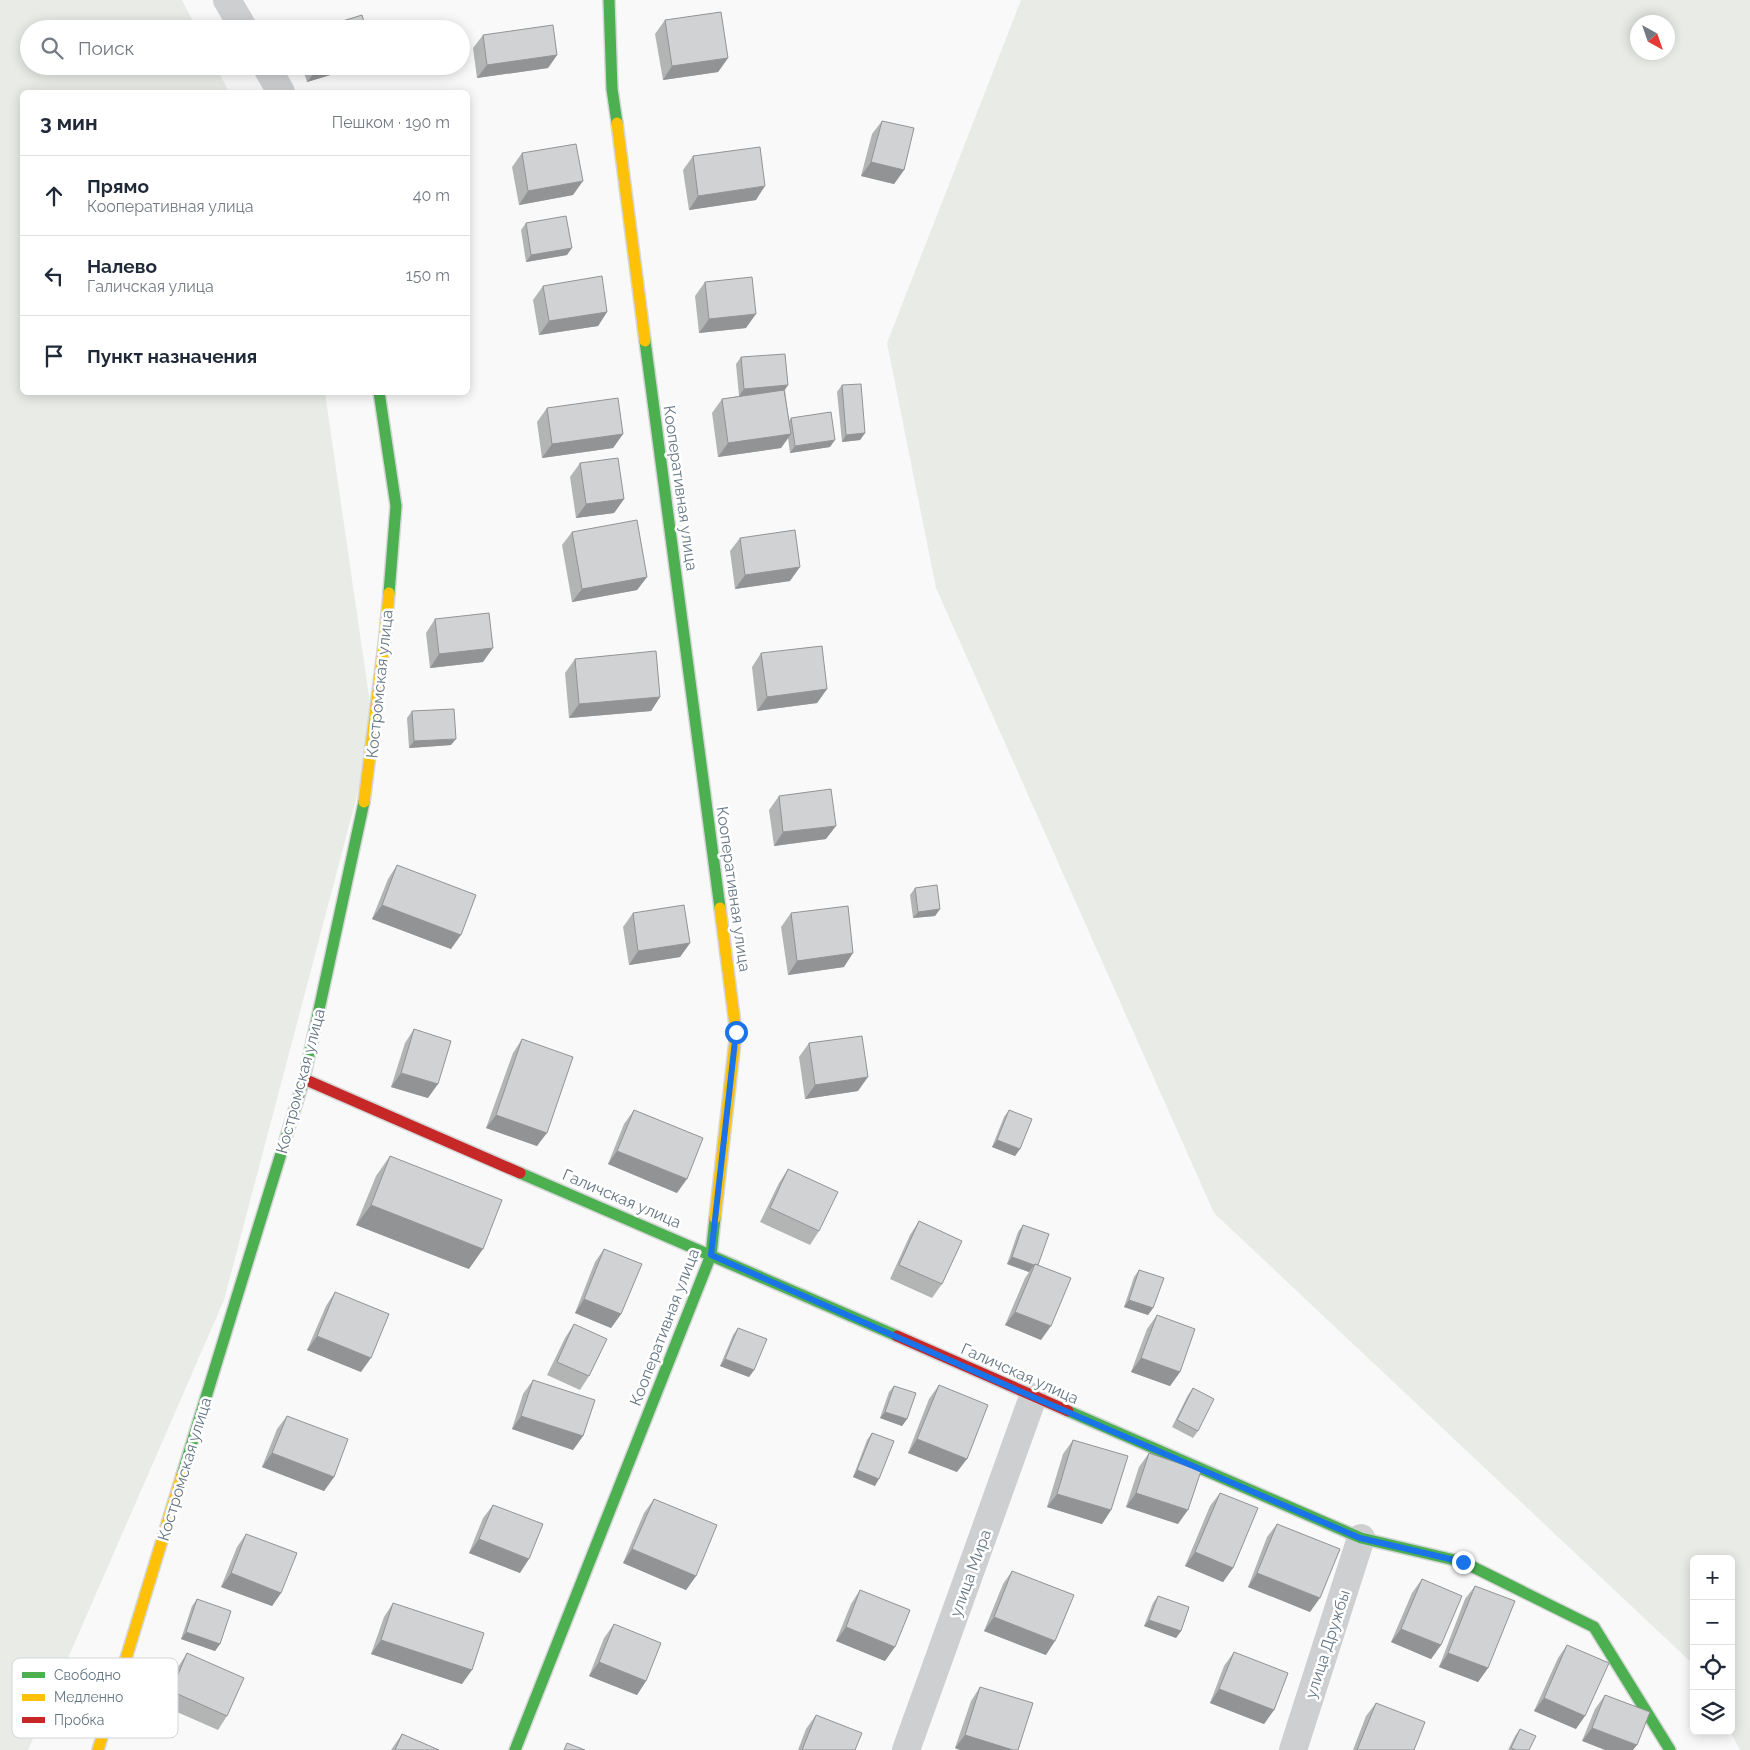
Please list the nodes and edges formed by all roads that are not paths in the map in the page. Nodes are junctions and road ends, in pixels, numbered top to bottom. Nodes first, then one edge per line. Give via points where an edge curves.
1 (228, 0) edge
2 (609, 0) edge
3 (239, 20) edge
4 (271, 75) edge
5 (280, 90) edge
6 (379, 395) edge
7 (304, 1079) junction
8 (711, 1255) junction
9 (1033, 1397) junction
10 (1360, 1538) junction
11 (126, 1658) edge
12 (102, 1738) edge
13 (1665, 1747) edge
14 (98, 1750) edge
15 (516, 1750) edge
16 (906, 1750) edge
17 (1293, 1750) edge

1 - 3 street
2 - 8 street, Кооперативная улица via 612,89 736,1032
4 - 5 street
6 - 7 street, Костромская улица via 396,506 385,637 367,789
7 - 8 street, Галичская улица
7 - 11 street, Костромская улица
8 - 9 street, Галичская улица
8 - 15 street, Кооперативная улица
9 - 10 street, Галичская улица
9 - 16 street, улица Мира
10 - 13 street, Галичская улица via 1463,1562 1594,1627
10 - 17 street, улица Дружбы
12 - 14 street, Костромская улица

